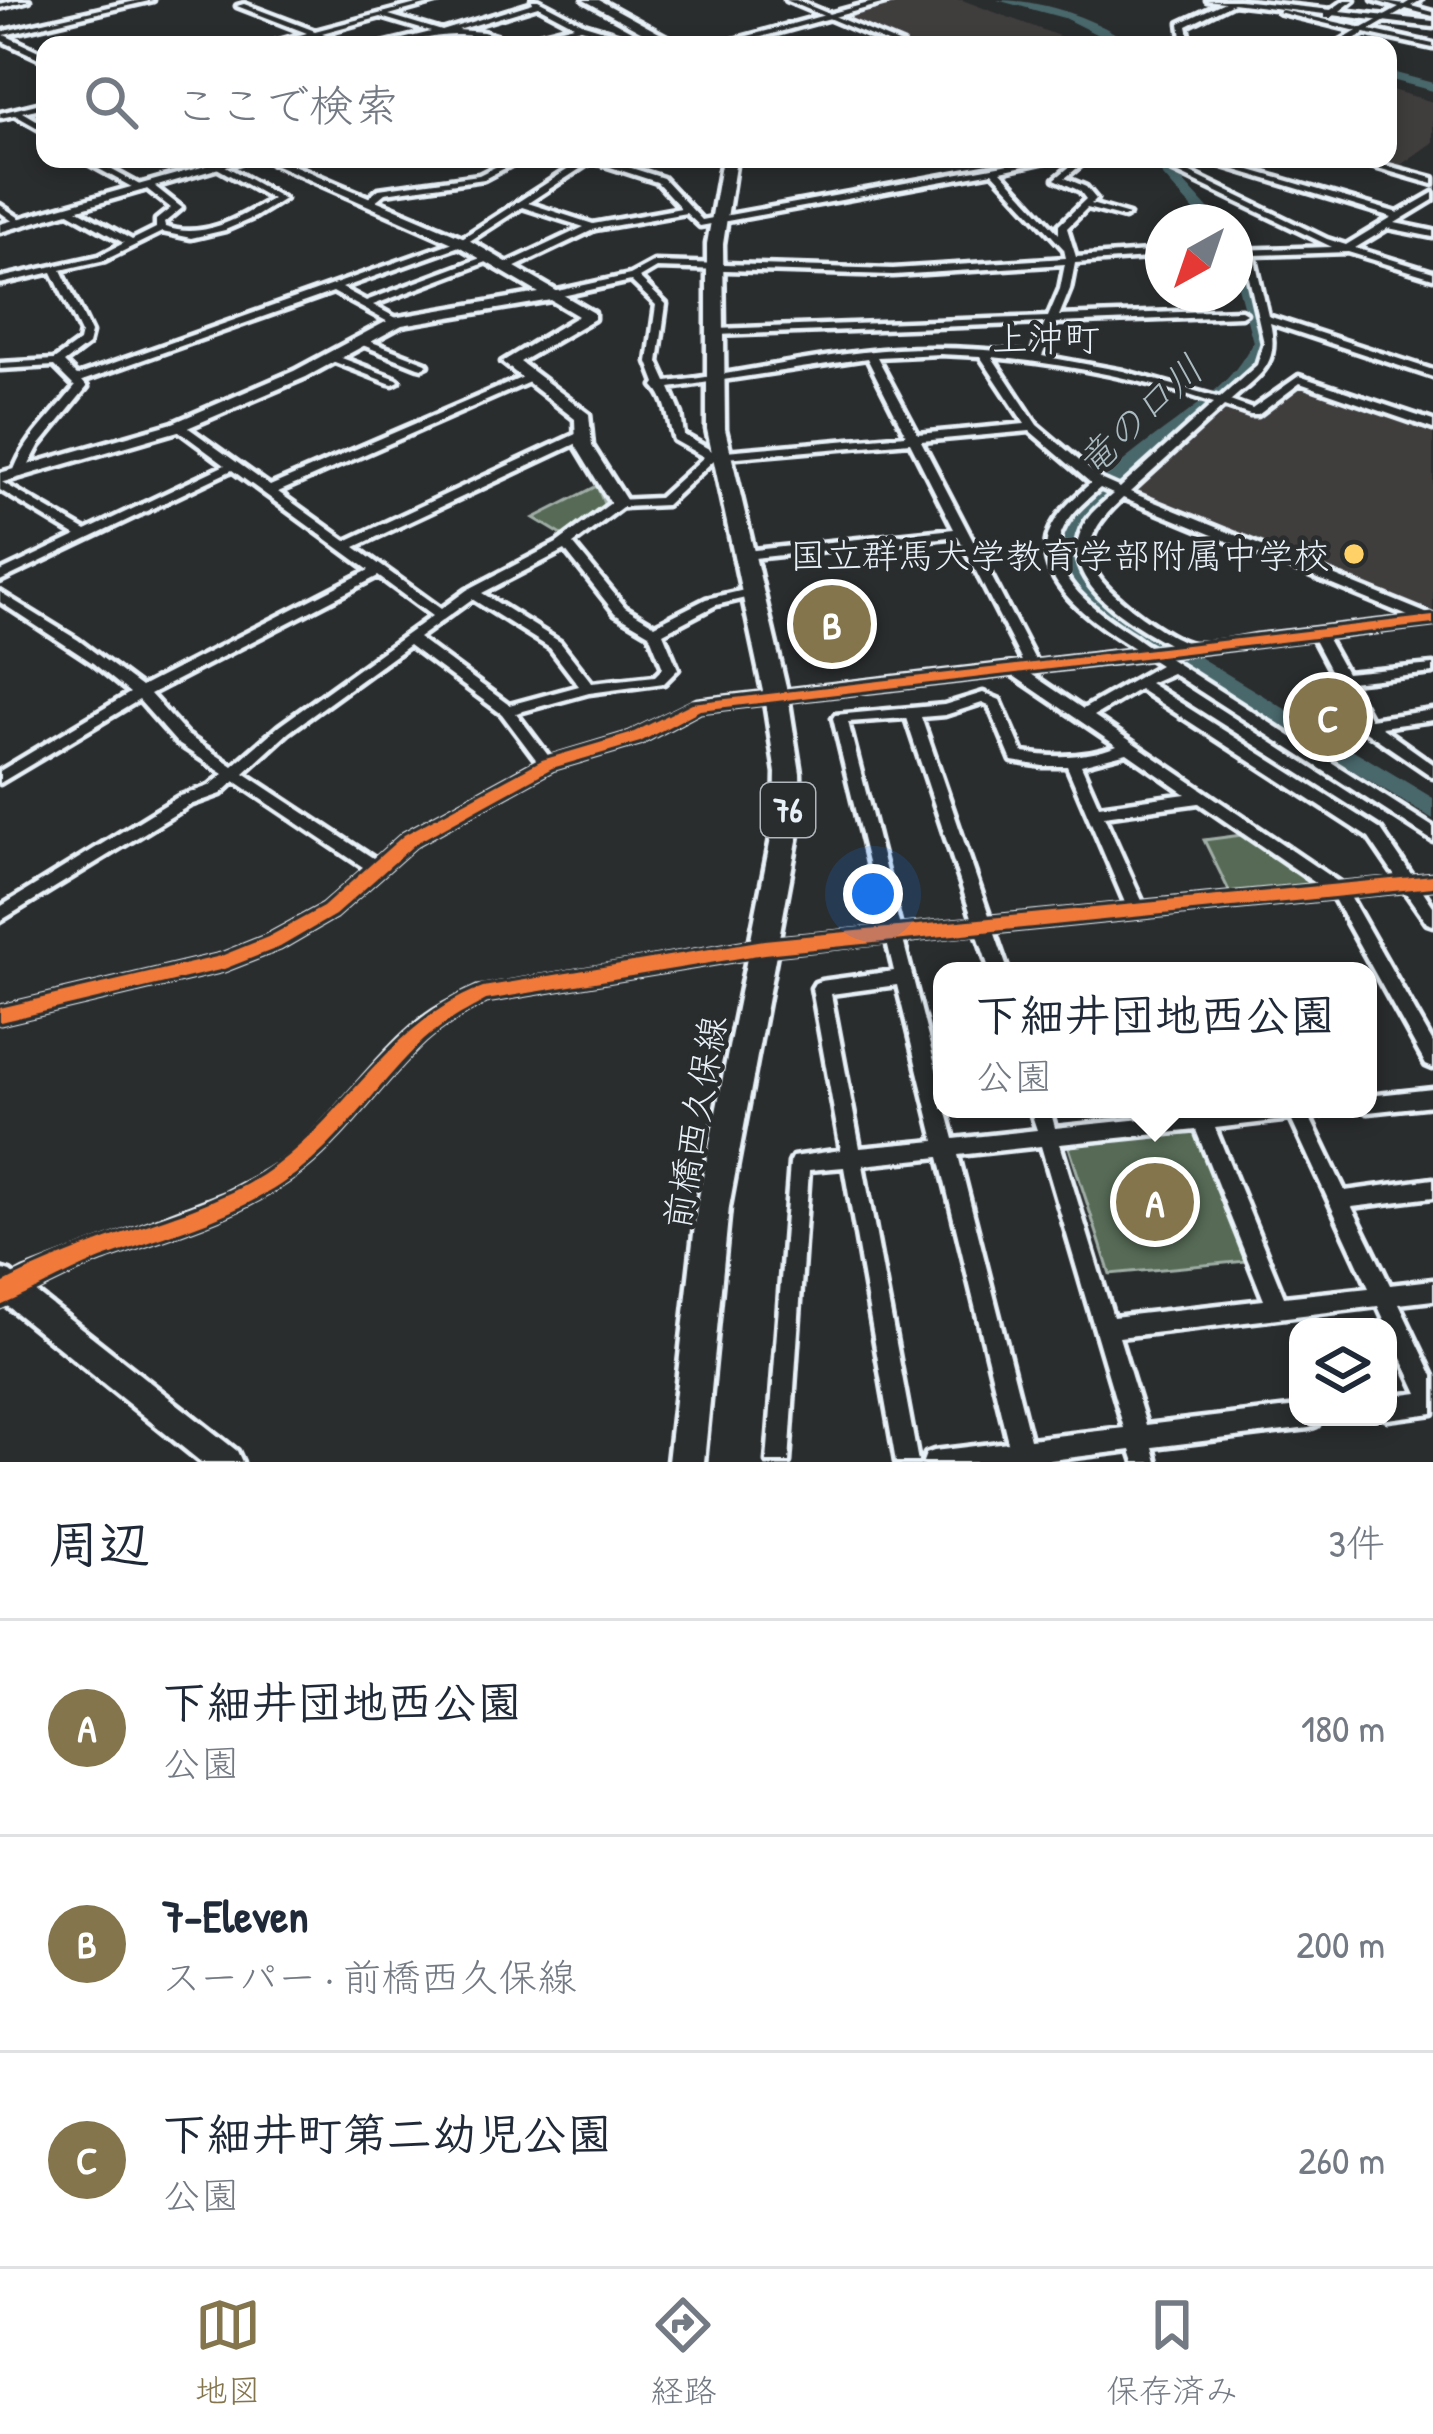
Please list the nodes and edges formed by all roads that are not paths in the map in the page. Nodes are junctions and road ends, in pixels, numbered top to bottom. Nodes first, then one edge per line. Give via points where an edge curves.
1 (26, 0) edge
2 (149, 0) edge
3 (376, 0) edge
4 (439, 0) edge
5 (590, 0) edge
6 (790, 0) edge
7 (891, 0) edge
8 (1212, 0) edge
9 (1351, 0) edge
10 (1377, 0) edge
11 (1417, 0) edge
12 (536, 1) edge
13 (1232, 2) edge
14 (0, 5) edge
15 (241, 6) dead end
16 (1407, 6) junction
17 (402, 10) junction
18 (1282, 12) junction
19 (1433, 14) edge
20 (381, 15) junction
21 (831, 16) junction
22 (1328, 16) junction
23 (1381, 20) junction
24 (1433, 24) edge
25 (581, 26) junction
26 (1363, 31) junction
27 (316, 33) junction
28 (442, 33) junction
29 (0, 35) edge
30 (304, 36) edge
31 (324, 36) edge
32 (427, 36) edge
33 (498, 36) edge
34 (544, 36) edge
35 (615, 36) edge
36 (659, 36) edge
37 (754, 36) edge
38 (877, 36) edge
39 (1185, 36) edge
40 (1354, 36) edge
41 (1389, 36) edge
42 (1399, 38) edge
43 (1433, 46) edge
44 (36, 53) edge
45 (36, 106) edge
46 (16, 112) junction
47 (0, 116) edge
48 (36, 124) edge
49 (104, 168) edge
50 (206, 168) edge
51 (229, 168) edge
52 (291, 168) edge
53 (500, 168) edge
54 (578, 168) edge
55 (621, 168) edge
56 (728, 168) edge
57 (1000, 168) edge
58 (1073, 168) edge
59 (1172, 168) edge
60 (1235, 168) edge
61 (1385, 168) edge
62 (994, 169) junction
63 (1433, 181) edge
64 (146, 188) junction
65 (1433, 196) edge
66 (370, 201) junction
67 (522, 204) junction
68 (1085, 205) junction
69 (0, 208) edge
70 (70, 209) junction
71 (687, 210) junction
72 (1124, 215) dead end
73 (1402, 217) junction
74 (719, 220) junction
75 (21, 223) junction
76 (1385, 224) junction
77 (592, 227) junction
78 (0, 228) edge
79 (161, 229) junction
80 (1433, 234) edge
81 (462, 242) junction
82 (133, 244) junction
83 (1346, 250) junction
84 (1068, 251) junction
85 (1145, 253) edge
86 (1253, 254) edge
87 (489, 258) junction
88 (716, 266) junction
89 (505, 268) junction
90 (55, 269) junction
91 (1253, 271) edge
92 (1433, 275) edge
93 (633, 277) junction
94 (0, 280) edge
95 (334, 288) junction
96 (548, 296) junction
97 (365, 305) junction
98 (1241, 313) dead end
99 (1264, 319) junction
100 (1052, 320) junction
101 (396, 322) junction
102 (716, 332) junction
103 (359, 340) junction
104 (872, 355) junction
105 (985, 355) junction
106 (331, 357) junction
107 (1036, 358) junction
108 (57, 363) junction
109 (422, 365) dead end
110 (0, 366) edge
111 (1433, 374) edge
112 (532, 376) junction
113 (75, 380) junction
114 (717, 380) junction
115 (393, 381) dead end
116 (660, 386) junction
117 (1224, 403) junction
118 (1433, 425) edge
119 (178, 426) junction
120 (1033, 427) junction
121 (581, 436) junction
122 (914, 439) junction
123 (716, 456) junction
124 (232, 466) junction
125 (19, 473) junction
126 (0, 482) edge
127 (1099, 484) junction
128 (269, 491) junction
129 (1121, 493) junction
130 (619, 503) junction
131 (960, 532) junction
132 (84, 535) junction
133 (566, 543) junction
134 (344, 547) junction
135 (745, 555) junction
136 (376, 571) junction
137 (0, 577) edge
138 (753, 592) junction
139 (472, 593) junction
140 (0, 596) edge
141 (440, 615) junction
142 (1432, 622) edge
143 (655, 631) junction
144 (1318, 634) junction
145 (410, 639) junction
146 (1183, 649) junction
147 (1152, 652) junction
148 (1023, 668) junction
149 (1174, 668) junction
150 (1433, 669) edge
151 (1342, 678) junction
152 (896, 683) junction
153 (1138, 683) junction
154 (588, 688) junction
155 (137, 695) junction
156 (776, 696) junction
157 (507, 711) junction
158 (910, 713) junction
159 (1433, 715) edge
160 (1083, 716) junction
161 (1365, 723) junction
162 (1329, 730) dead end
163 (1128, 747) junction
164 (1072, 759) junction
165 (547, 764) junction
166 (1432, 770) edge
167 (234, 774) junction
168 (0, 778) edge
169 (1202, 797) junction
170 (1094, 812) junction
171 (1433, 835) edge
172 (376, 868) junction
173 (1433, 881) edge
174 (1411, 884) junction
175 (1338, 890) junction
176 (1137, 910) junction
177 (0, 915) edge
178 (1433, 919) edge
179 (985, 925) junction
180 (894, 934) junction
181 (764, 946) junction
182 (996, 962) edge
183 (904, 977) junction
184 (0, 1015) edge
185 (1433, 1060) edge
186 (933, 1094) edge
187 (1433, 1097) edge
188 (1377, 1103) edge
189 (939, 1118) edge
190 (1043, 1118) edge
191 (1223, 1118) edge
192 (1309, 1118) edge
193 (1202, 1120) junction
194 (1048, 1135) junction
195 (946, 1147) junction
196 (852, 1157) junction
197 (1433, 1188) edge
198 (1340, 1201) junction
199 (3, 1290) edge
200 (1433, 1290) edge
201 (1384, 1295) junction
202 (1278, 1308) junction
203 (1107, 1328) junction
204 (1433, 1401) edge
205 (1397, 1407) edge
206 (1289, 1419) edge
207 (1139, 1437) junction
208 (1023, 1457) edge
209 (226, 1462) edge
210 (686, 1462) edge
211 (778, 1462) edge
212 (907, 1462) edge
213 (934, 1462) edge
214 (1146, 1462) edge

1 - 14 street
2 - 29 street
3 - 17 street
4 - 17 street
5 - 36 main road
6 - 21 street
7 - 21 street
8 - 13 street
9 - 22 street
10 - 16 street
11 - 16 street
12 - 25 street
12 - 28 street
13 - 18 street
13 - 39 street via 1182,26
15 - 27 street
16 - 19 street
16 - 23 street
17 - 20 street
18 - 22 street
18 - 26 street
20 - 27 street
20 - 28 street
21 - 37 street
21 - 38 street
22 - 23 street
23 - 24 street
23 - 26 street
25 - 34 street
25 - 35 street
26 - 40 street
26 - 41 street
27 - 30 street
27 - 31 street
28 - 32 street
28 - 33 street
29 - 44 street
42 - 43 street
45 - 46 street
46 - 47 street
46 - 48 street
49 - 64 street
50 - 64 street
51 - 79 street via 279,199 186,238
52 - 66 street
53 - 66 street via 382,190
54 - 67 street
55 - 71 street via 660,180
56 - 74 main road, 前橋西久保線 / 76
57 - 62 street
58 - 68 street via 1060,179 1083,189
59 - 83 street
60 - 73 street
61 - 63 street
62 - 74 street
62 - 84 street
64 - 70 street
64 - 79 street via 177,208 158,222
65 - 73 street
66 - 81 street
67 - 77 street
67 - 81 street
68 - 72 street
68 - 84 street via 1063,227
69 - 75 street
70 - 75 street
70 - 82 street
71 - 74 street via 700,223
71 - 77 street
73 - 76 street
74 - 88 main road, 前橋西久保線 / 76
75 - 78 street
76 - 80 street
76 - 83 street
77 - 89 street
79 - 82 street
81 - 87 street
81 - 95 street
82 - 90 street
83 - 86 street
83 - 92 street
84 - 85 street
84 - 88 street via 893,272
84 - 100 street
87 - 89 street
87 - 97 street
88 - 93 street via 654,265
88 - 102 main road, 前橋西久保線 / 76
89 - 96 street
90 - 94 street
90 - 108 street via 86,333
91 - 99 street
93 - 96 street
93 - 116 street via 661,304 653,352
95 - 97 street
95 - 113 street
96 - 101 street
96 - 112 street via 589,316 510,362
97 - 101 street
98 - 100 street
99 - 111 street
99 - 117 street via 1270,352
100 - 102 street
100 - 107 street
101 - 103 street
102 - 114 main road, 前橋西久保線 / 76
103 - 106 street
103 - 109 street
104 - 105 street
104 - 114 street
104 - 122 street
105 - 107 street
105 - 120 street
106 - 115 street
106 - 119 street
107 - 117 street
108 - 110 street
108 - 113 street
112 - 121 street via 584,417
112 - 128 street
113 - 125 street via 81,387 23,454
114 - 116 street
114 - 123 main road, 前橋西久保線 / 76
116 - 123 street via 678,437
117 - 118 street via 1254,413 1299,379
117 - 129 street
119 - 124 street
119 - 125 street
120 - 122 street
120 - 127 street
121 - 130 street
121 - 134 street
122 - 123 street
122 - 131 street
123 - 130 street via 662,502
123 - 135 main road, 前橋西久保線 / 76
124 - 128 street
124 - 132 street
125 - 126 street
126 - 132 street
127 - 129 street
127 - 147 street via 1056,523 1055,569 1091,611
128 - 134 street
129 - 142 street
129 - 146 street via 1082,537 1088,571 1114,603
130 - 133 street
131 - 135 street
131 - 148 street
132 - 137 street
133 - 139 street
133 - 143 street via 620,610
134 - 136 street
135 - 138 main road, 前橋西久保線 / 76
136 - 141 street
136 - 155 street
138 - 143 street via 711,602
138 - 156 main road, 前橋西久保線 / 76
139 - 141 street
139 - 154 street via 555,645
140 - 155 street
141 - 145 street
142 - 144 street
143 - 154 street via 668,674
144 - 146 street
144 - 151 street
145 - 157 street
145 - 167 street
146 - 147 street
147 - 148 street
147 - 149 street
148 - 152 street
148 - 160 street
149 - 153 street
149 - 171 street
150 - 151 street
151 - 161 street
152 - 156 street
152 - 158 street
153 - 160 street
153 - 174 street via 1375,834
154 - 157 street
155 - 167 street
155 - 168 street
156 - 165 street via 697,706 635,738
156 - 181 main road, 前橋西久保線 / 76 via 788,819
157 - 165 street
158 - 164 street via 983,698 995,703 1017,757
158 - 179 street
158 - 180 street via 840,718
159 - 161 street
160 - 163 street
161 - 162 street
161 - 166 street
163 - 164 street
163 - 169 street
164 - 170 street
165 - 172 street via 410,839
167 - 172 street
167 - 177 street
169 - 170 street
169 - 175 street
170 - 176 street
172 - 184 street via 328,910 224,962
173 - 174 street
174 - 175 street
174 - 178 street
175 - 176 street
175 - 185 street
176 - 179 street
179 - 180 street
179 - 182 street
180 - 181 street
180 - 183 street
181 - 199 street via 450,1006 418,1030 301,1158 262,1186
181 - 210 main road, 前橋西久保線 / 76 via 713,1207
183 - 186 street
183 - 196 street via 821,988
187 - 188 street
189 - 195 street
190 - 194 street
191 - 193 street
192 - 198 street
193 - 194 street
193 - 202 street
194 - 195 street
194 - 203 street
195 - 196 street
195 - 208 street
196 - 211 street via 800,1163
196 - 212 street
197 - 198 street
198 - 201 street
199 - 209 street
200 - 201 street
201 - 202 street
201 - 204 street
202 - 203 street
203 - 207 street
204 - 205 street
206 - 207 street
207 - 208 street
207 - 214 street
208 - 213 street

